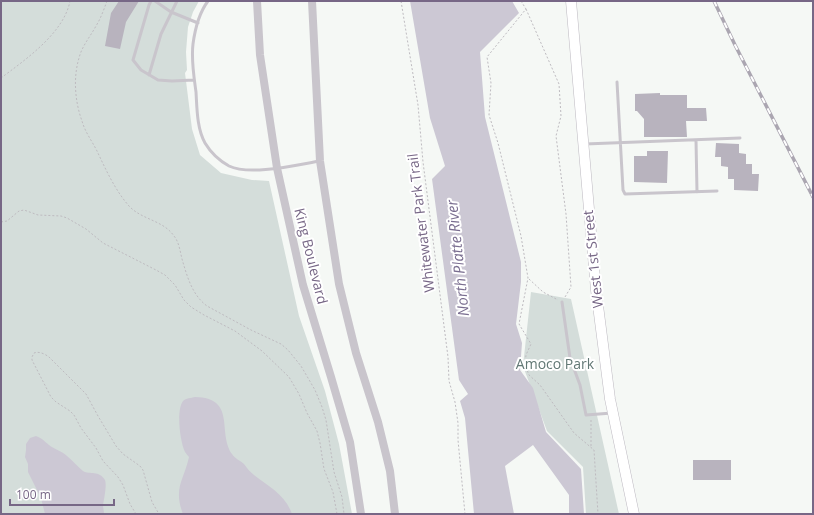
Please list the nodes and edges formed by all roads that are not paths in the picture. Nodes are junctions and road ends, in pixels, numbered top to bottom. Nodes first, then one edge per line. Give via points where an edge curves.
1 (151, 1) edge
2 (156, 1) edge
3 (177, 1) edge
4 (208, 1) edge
5 (257, 1) edge
6 (312, 1) edge
7 (571, 1) edge
8 (172, 12) junction
9 (198, 23) junction
10 (149, 75) junction
11 (194, 80) junction
12 (617, 82) dead end
13 (740, 138) dead end
14 (696, 140) junction
15 (620, 143) junction
16 (583, 144) junction
17 (320, 161) junction
18 (277, 168) junction
19 (717, 191) dead end
20 (697, 192) junction
21 (562, 302) road end
22 (614, 413) junction
23 (362, 514) edge
24 (395, 514) edge
25 (634, 514) edge

1 - 10 lane via 133,60
2 - 8 lane
3 - 8 lane
4 - 9 lane
5 - 18 street, King Boulevard via 260,55
6 - 17 street, King Boulevard
7 - 16 main road, West 1st Street
8 - 9 lane
8 - 10 lane via 161,34
9 - 11 lane via 192,52
10 - 11 lane via 158,80
11 - 18 lane via 201,134 213,154 240,170
12 - 15 lane
13 - 14 lane
14 - 15 lane
14 - 20 lane
15 - 16 lane
15 - 20 lane via 625,194
16 - 22 main road, West 1st Street via 596,290
17 - 18 lane
17 - 24 street, King Boulevard via 339,284 390,471
18 - 23 street, King Boulevard via 303,285 350,442
19 - 20 lane
21 - 22 lane via 570,358 580,385 586,415
22 - 25 main road, West 1st Street

